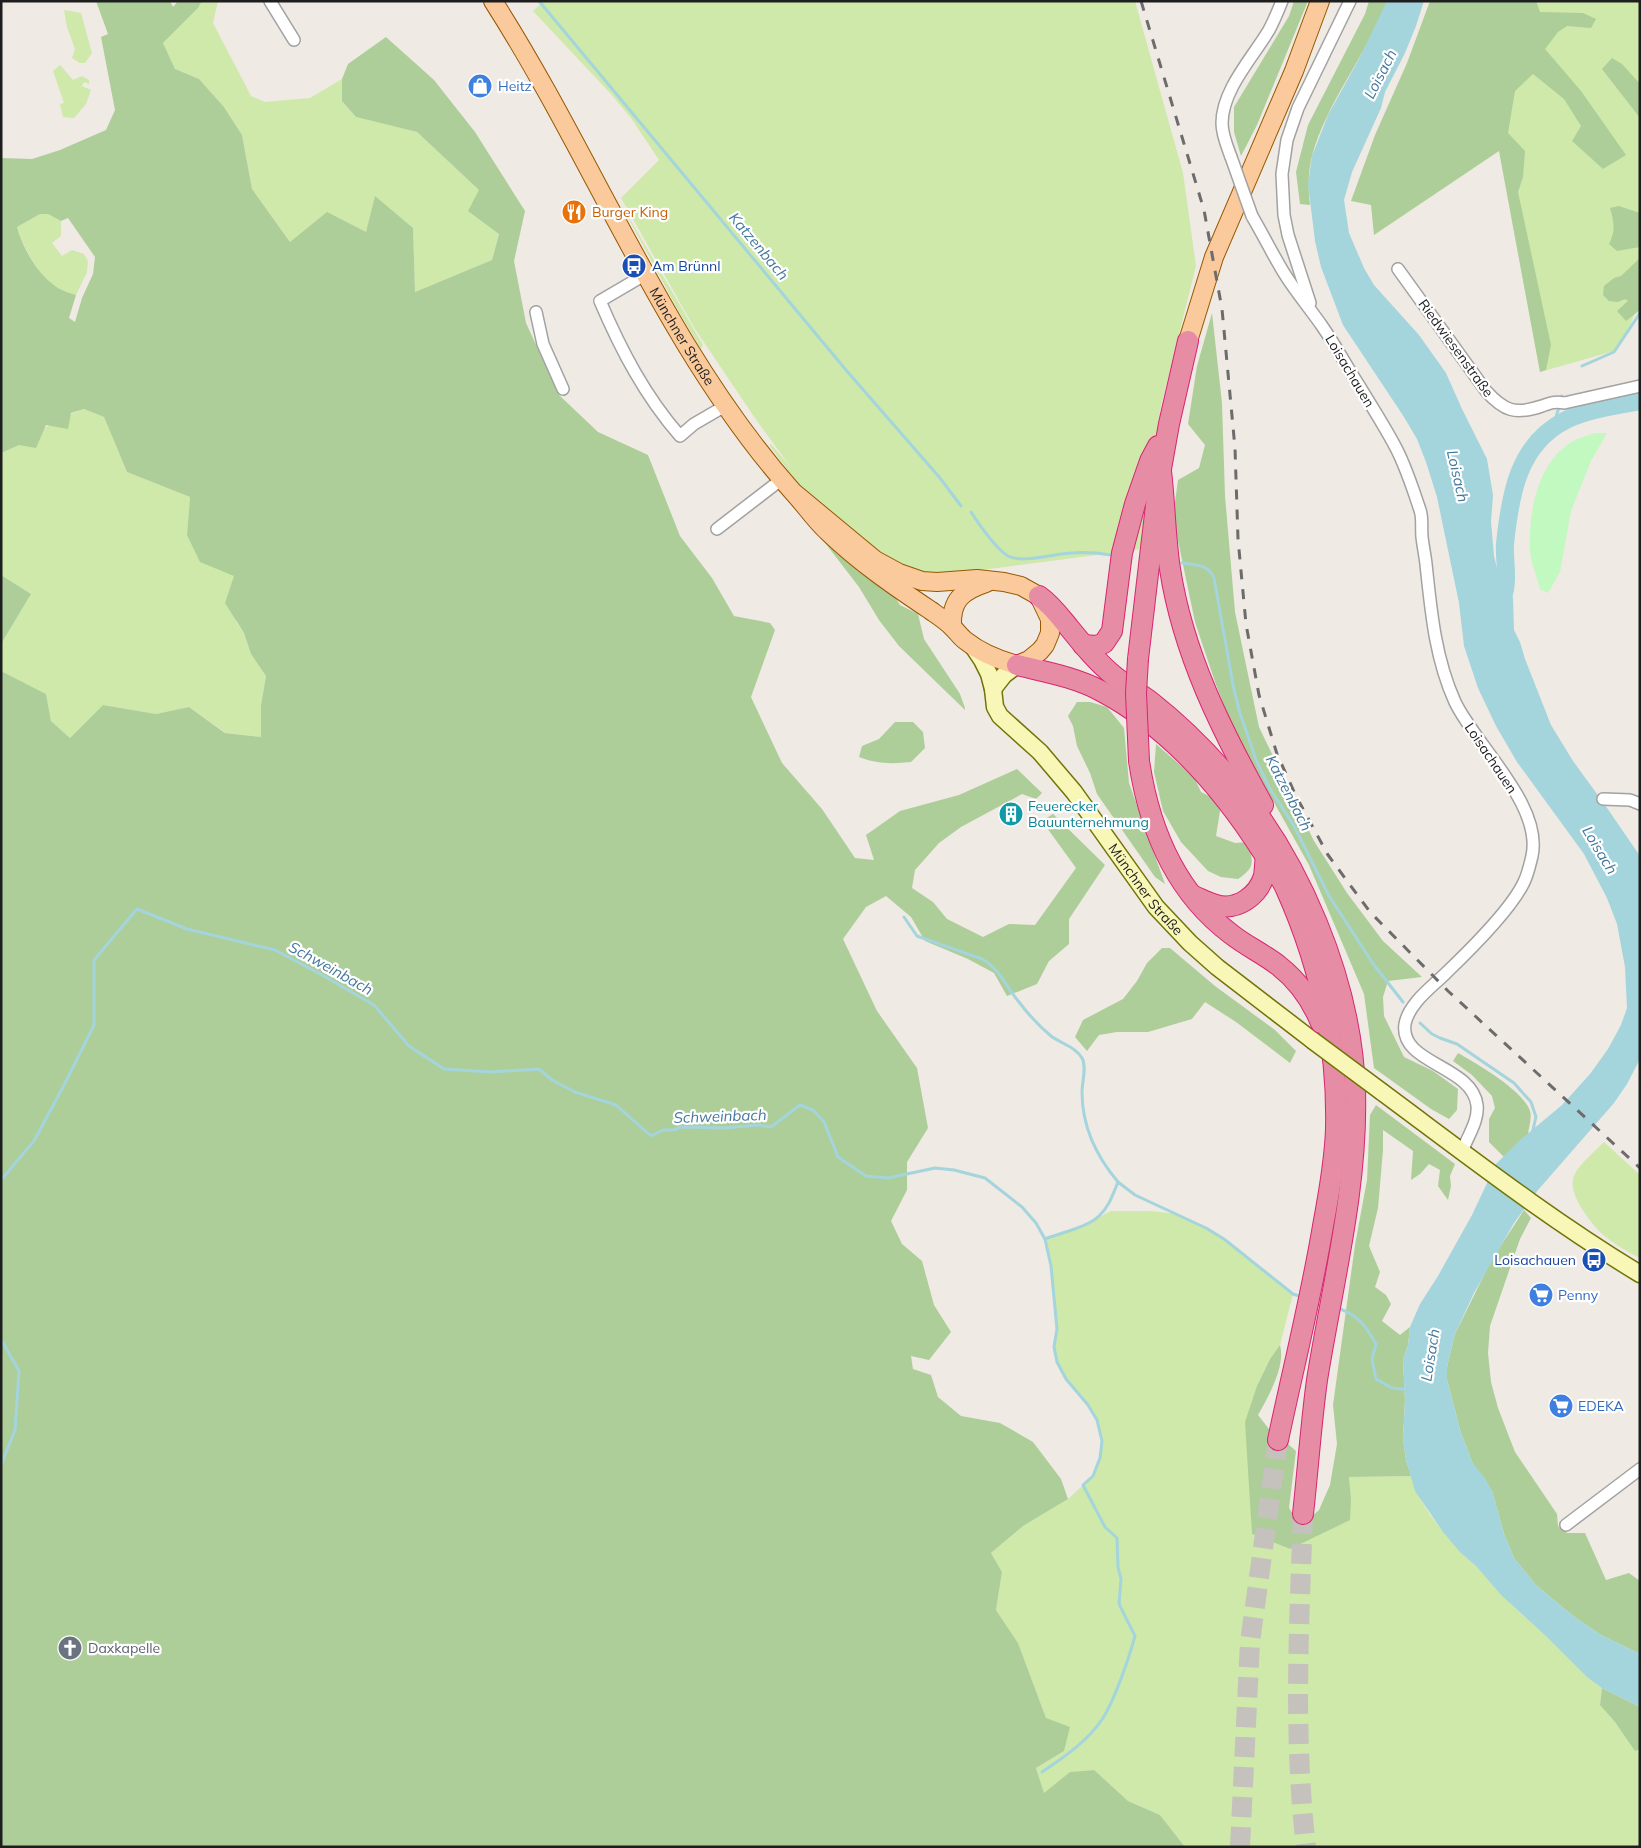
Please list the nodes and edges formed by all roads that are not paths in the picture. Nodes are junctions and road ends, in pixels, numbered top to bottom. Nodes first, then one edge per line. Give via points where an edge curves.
1 (270, 1) edge
2 (493, 1) edge
3 (1282, 1) edge
4 (1320, 1) edge
5 (1350, 1) edge
6 (294, 40) dead end
7 (1398, 269) dead end
8 (646, 274) junction
9 (536, 312) dead end
10 (1314, 314) junction
11 (1188, 341) joint
12 (1640, 386) edge
13 (563, 389) dead end
14 (725, 406) junction
15 (1168, 424) junction
16 (1161, 471) junction
17 (787, 486) junction
18 (717, 529) dead end
19 (894, 578) junction
20 (991, 581) junction
21 (1039, 596) junction
22 (952, 626) junction
23 (972, 645) junction
24 (1083, 645) junction
25 (1017, 666) junction
26 (993, 690) junction
27 (1603, 799) dead end
28 (1640, 804) edge
29 (1273, 852) junction
30 (1192, 894) junction
31 (1322, 1040) junction
32 (1462, 1152) junction
33 (1640, 1274) edge
34 (1278, 1440) tunnel mouth
35 (1640, 1469) edge
36 (1303, 1514) tunnel mouth
37 (1566, 1525) dead end

1 - 6 street
2 - 8 main road, Münchner Straße via 549,95
3 - 10 street, Loisachauen, bridge via 1270,29 1251,56 1223,108 1222,124 1224,141 1252,216 1282,270
4 - 11 main road via 1294,71 1214,257
5 - 10 street, Loisachauen via 1298,108 1287,140 1282,174 1288,235
7 - 12 street, Riedwiesenstraße via 1486,391 1498,404 1510,410 1527,411
8 - 14 main road, Münchner Straße
8 - 14 street via 600,301 628,362 664,418 680,436
9 - 13 street via 543,344
10 - 32 street, Loisachauen via 1398,450 1422,514 1434,636 1449,686 1468,725 1516,795 1529,818 1533,834 1532,857 1524,882 1509,905 1417,1002 1405,1025 1411,1046 1470,1086 1477,1103 1477,1113
11 - 15 highway
14 - 17 main road, Münchner Straße
15 - 16 highway
15 - 24 highway via 1150,461 1128,530 1112,630 1104,643
16 - 29 highway via 1170,570 1180,613 1212,707 1276,827
16 - 30 highway, bridge via 1138,659 1139,761 1154,826 1171,865
17 - 18 street
17 - 19 main road, Münchner Straße via 826,530 860,560
19 - 20 main road via 936,582
19 - 22 main road
20 - 21 main road via 1013,584
20 - 22 main road via 960,597 954,607
21 - 24 highway
21 - 25 main road via 1050,619 1050,633 1040,651
22 - 23 main road
23 - 25 main road
23 - 26 street, Münchner Straße via 986,666
24 - 29 highway via 1098,662 1153,704 1202,748 1228,776 1256,812
25 - 26 street via 1004,675
25 - 29 highway via 1074,679 1100,690 1142,718 1190,759
26 - 31 street, Münchner Straße via 1000,716 1040,752 1074,792 1156,907 1217,967
27 - 28 street via 1630,800
29 - 30 highway via 1254,894 1239,904 1223,907
29 - 31 highway via 1316,971
29 - 36 highway via 1300,886 1333,968 1347,1020 1355,1092 1345,1216 1317,1384
30 - 31 highway via 1215,921 1294,980 1324,1028
31 - 32 street, Münchner Straße, bridge via 1382,1092
31 - 34 highway via 1335,1074 1333,1167
32 - 33 street, Münchner Straße via 1538,1209
35 - 37 street

